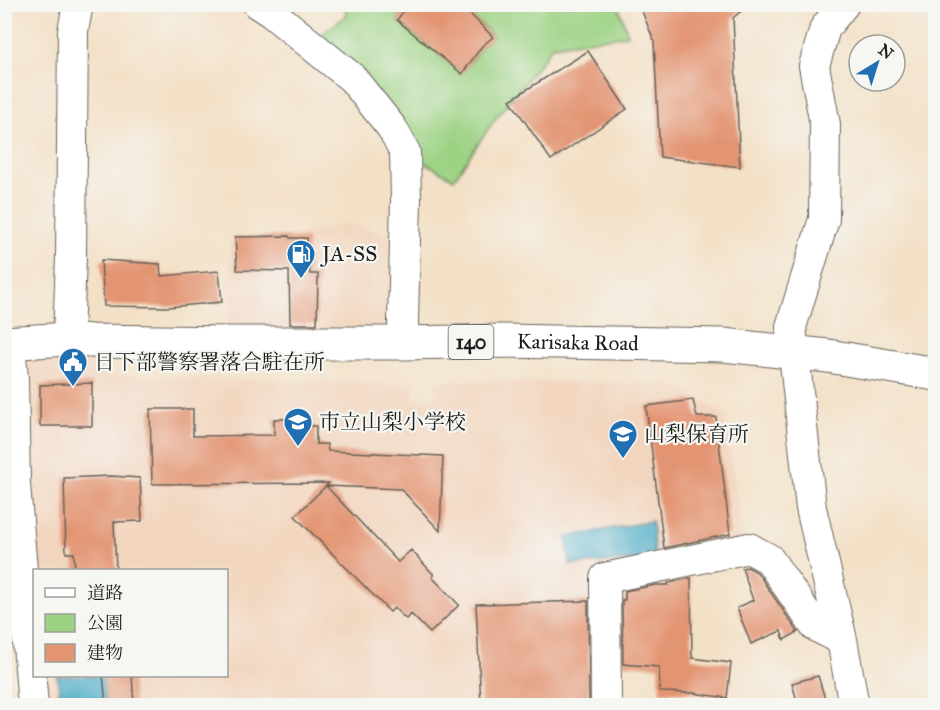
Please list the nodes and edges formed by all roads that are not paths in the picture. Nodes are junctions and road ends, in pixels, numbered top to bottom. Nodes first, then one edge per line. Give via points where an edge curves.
1 (78, 4) edge
2 (258, 4) edge
3 (844, 4) edge
4 (68, 339) junction
5 (7, 343) edge
6 (405, 343) junction
7 (793, 353) junction
8 (936, 374) edge
9 (842, 640) junction
10 (33, 705) edge
11 (606, 705) edge
12 (855, 705) edge

1 - 4 street via 73,31
2 - 6 street via 352,78 392,128 405,152
3 - 7 street via 825,28 814,66 825,124 824,219 791,327
4 - 5 highway, Karisaka Road / 140
4 - 6 highway, Karisaka Road / 140
5 - 10 street via 13,378 15,484
6 - 7 highway, Karisaka Road / 140 via 723,345
7 - 8 highway, Karisaka Road / 140
7 - 9 street via 812,508
9 - 11 street via 815,626 769,559 749,548 605,578
9 - 12 street

